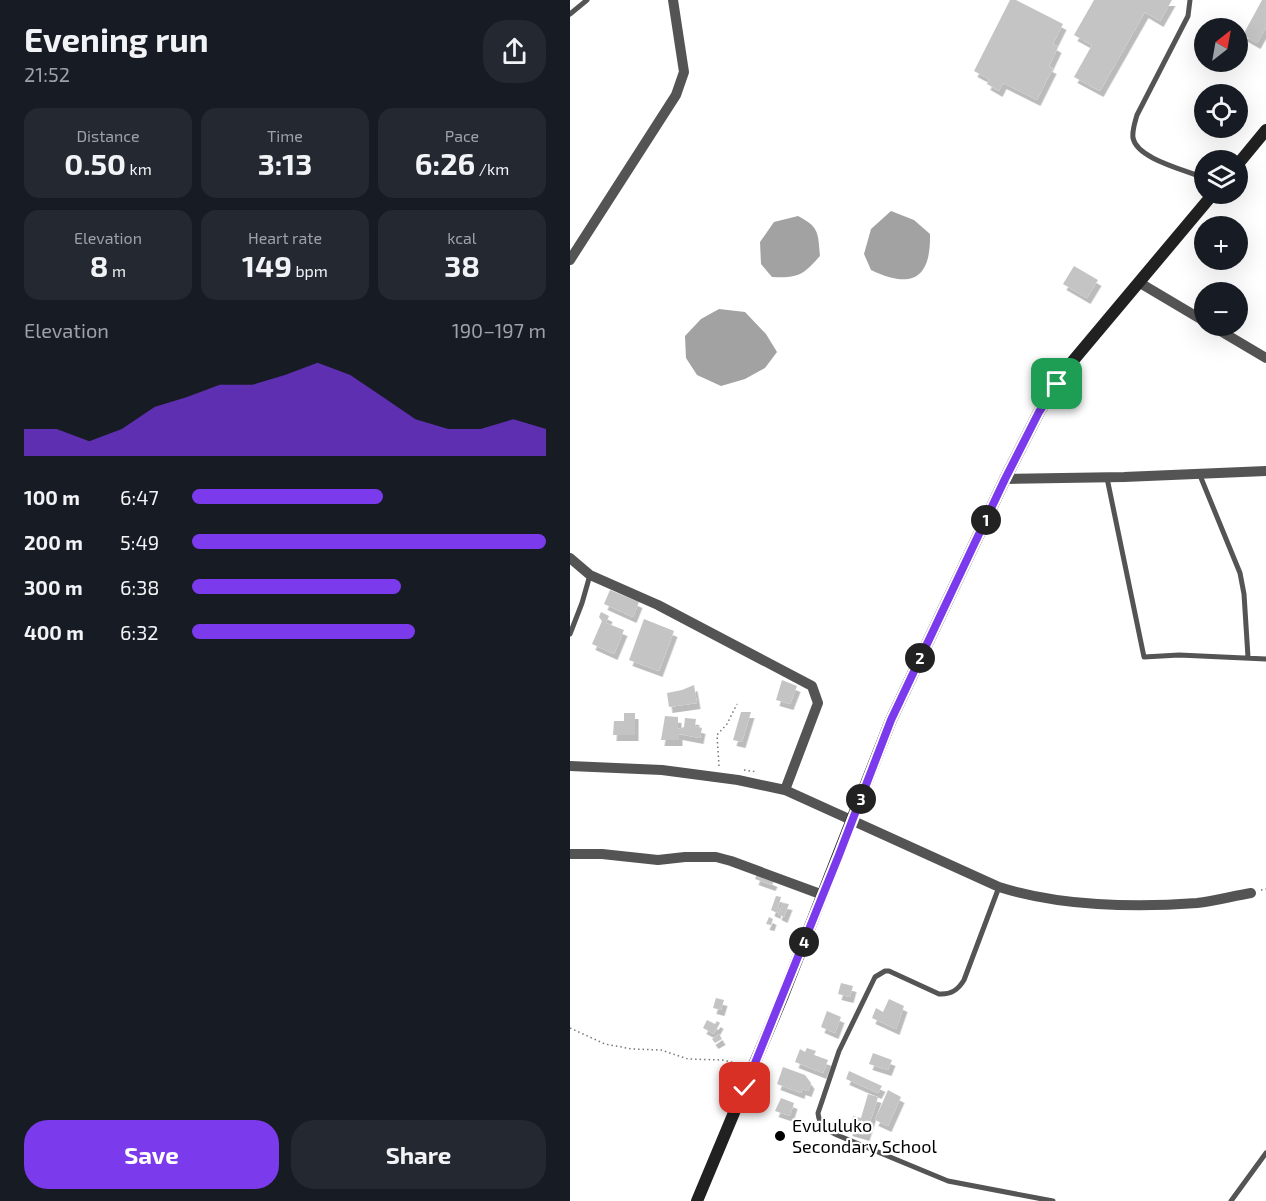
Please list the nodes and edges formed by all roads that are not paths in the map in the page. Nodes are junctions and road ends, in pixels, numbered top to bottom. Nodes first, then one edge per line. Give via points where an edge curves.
1 (587, 0) edge
2 (673, 0) edge
3 (1190, 0) edge
4 (570, 15) edge
5 (1266, 130) edge
6 (1248, 152) edge
7 (1194, 174) edge
8 (1205, 204) edge
9 (570, 260) edge
10 (1140, 283) junction
11 (1194, 315) edge
12 (1229, 336) edge
13 (1266, 358) edge
14 (1266, 471) edge
15 (1199, 474) junction
16 (1107, 478) junction
17 (1005, 479) junction
18 (570, 558) edge
19 (590, 575) junction
20 (570, 634) edge
21 (1248, 657) junction
22 (1266, 658) edge
23 (570, 766) edge
24 (785, 790) junction
25 (853, 819) junction
26 (570, 854) edge
27 (999, 887) junction
28 (1251, 893) dead end
29 (823, 895) junction
30 (1266, 1153) edge
31 (697, 1201) edge
32 (1053, 1201) edge
33 (1231, 1201) edge

1 - 4 lane
2 - 9 street via 684,72 681,83
3 - 7 lane via 1188,16 1137,115 1133,139 1148,156
5 - 6 main road
8 - 10 main road
10 - 11 street
10 - 17 main road via 1072,362 1039,412
12 - 13 street
14 - 15 street
15 - 16 street
15 - 21 lane via 1240,573
16 - 17 street
16 - 21 lane via 1144,657
17 - 25 main road via 891,720
18 - 19 street
19 - 20 lane
19 - 24 street via 658,605 812,686 818,703
21 - 22 lane
23 - 24 street via 662,770
24 - 25 street
25 - 27 street
25 - 29 main road
26 - 29 street via 658,860 716,857
27 - 28 street via 1071,902 1149,905 1199,903
27 - 32 lane via 964,980 955,991 939,994 889,971 875,977 839,1051 818,1121 837,1135 948,1181
29 - 31 main road
30 - 33 lane

